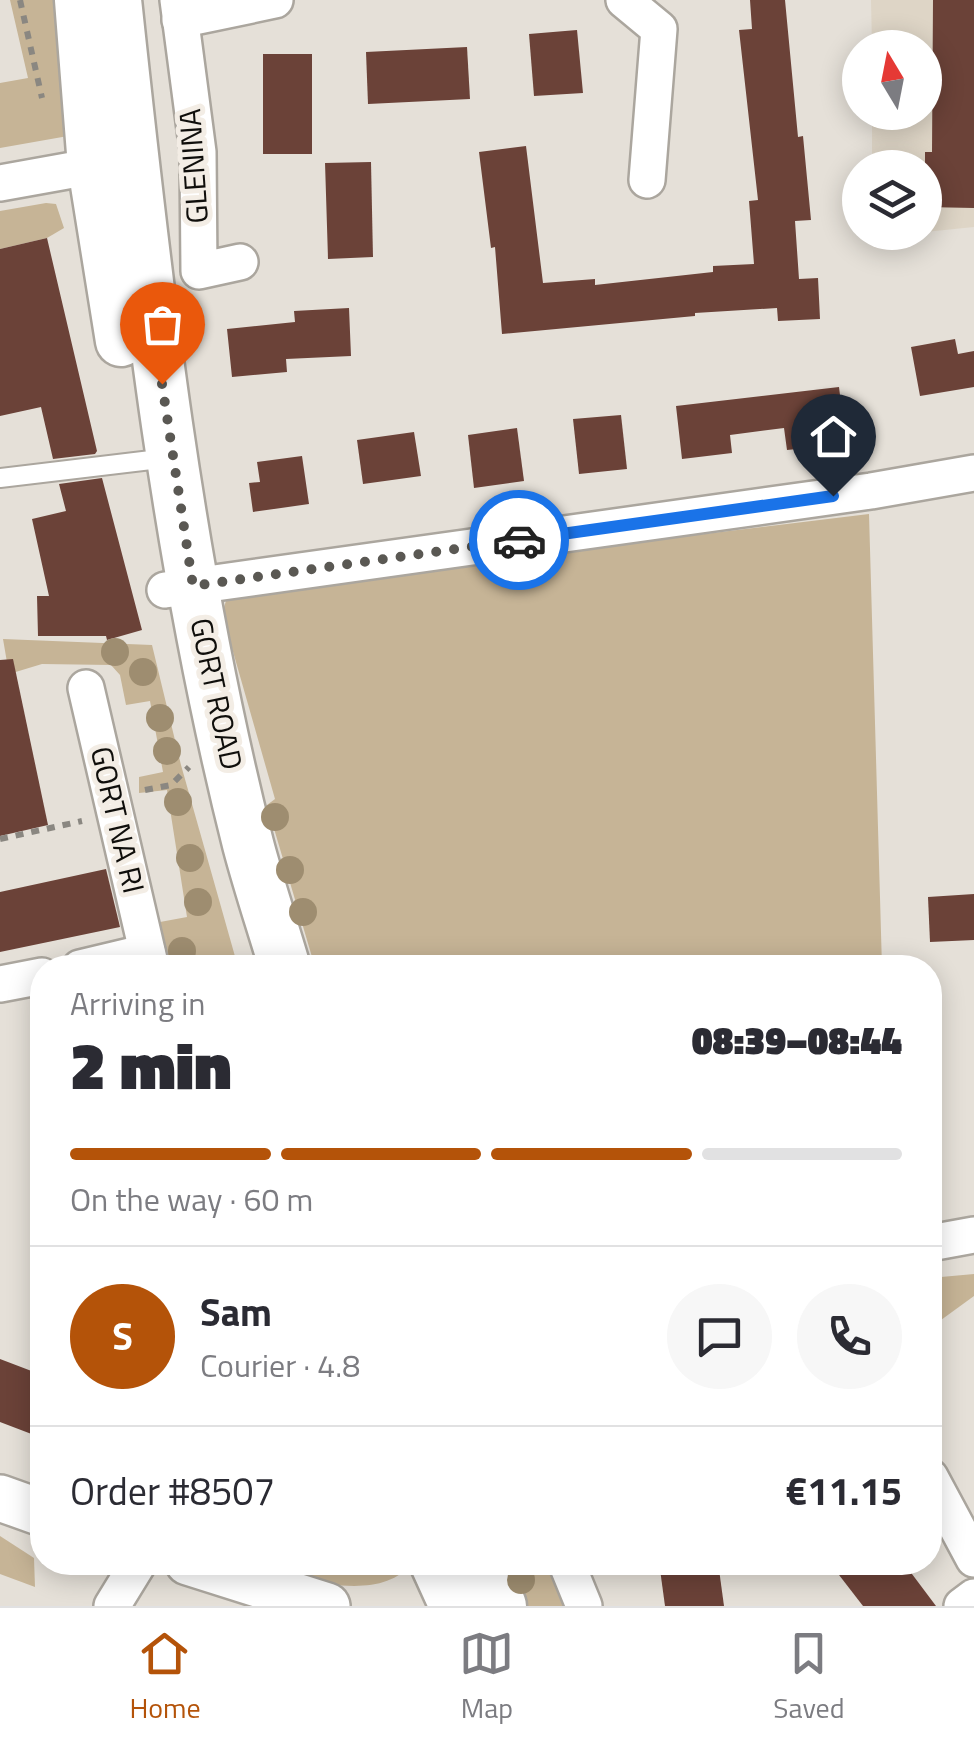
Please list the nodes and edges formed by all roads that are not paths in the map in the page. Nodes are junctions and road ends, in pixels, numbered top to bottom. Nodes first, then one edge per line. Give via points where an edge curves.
1 (80, 0) edge
2 (116, 0) edge
3 (276, 0) edge
4 (624, 0) edge
5 (179, 10) edge
6 (113, 163) junction
7 (647, 180) dead end
8 (0, 184) edge
9 (240, 262) dead end
10 (157, 461) junction
11 (974, 473) edge
12 (0, 478) edge
13 (179, 588) junction
14 (86, 688) dead end
15 (148, 955) edge
16 (245, 955) edge
17 (281, 955) edge
18 (30, 978) edge
19 (0, 984) edge
20 (974, 1235) edge
21 (942, 1241) edge
22 (0, 1498) edge
23 (942, 1499) edge
24 (30, 1509) edge
25 (974, 1559) edge
26 (131, 1575) edge
27 (229, 1575) edge
28 (442, 1575) edge
29 (489, 1575) edge
30 (571, 1575) edge
31 (974, 1597) edge
32 (112, 1606) edge
33 (326, 1606) edge
34 (455, 1606) edge
35 (501, 1606) edge
36 (584, 1606) edge
37 (962, 1606) edge

1 - 6 main road, GORT ROAD
2 - 6 main road, GORT ROAD
3 - 5 street, GLENINA
4 - 7 street via 659,29
5 - 9 street, GLENINA via 198,152 199,271
6 - 8 street
6 - 10 main road, GORT ROAD
10 - 12 lane
10 - 13 main road, GORT ROAD
11 - 13 street
13 - 16 main road, GORT ROAD via 199,757
13 - 17 main road, GORT ROAD
14 - 15 street, GORT NA RI
18 - 19 street
20 - 21 street
22 - 24 street
23 - 25 street
26 - 32 street
27 - 33 street
28 - 34 main road
29 - 35 main road
30 - 36 street
31 - 37 street

